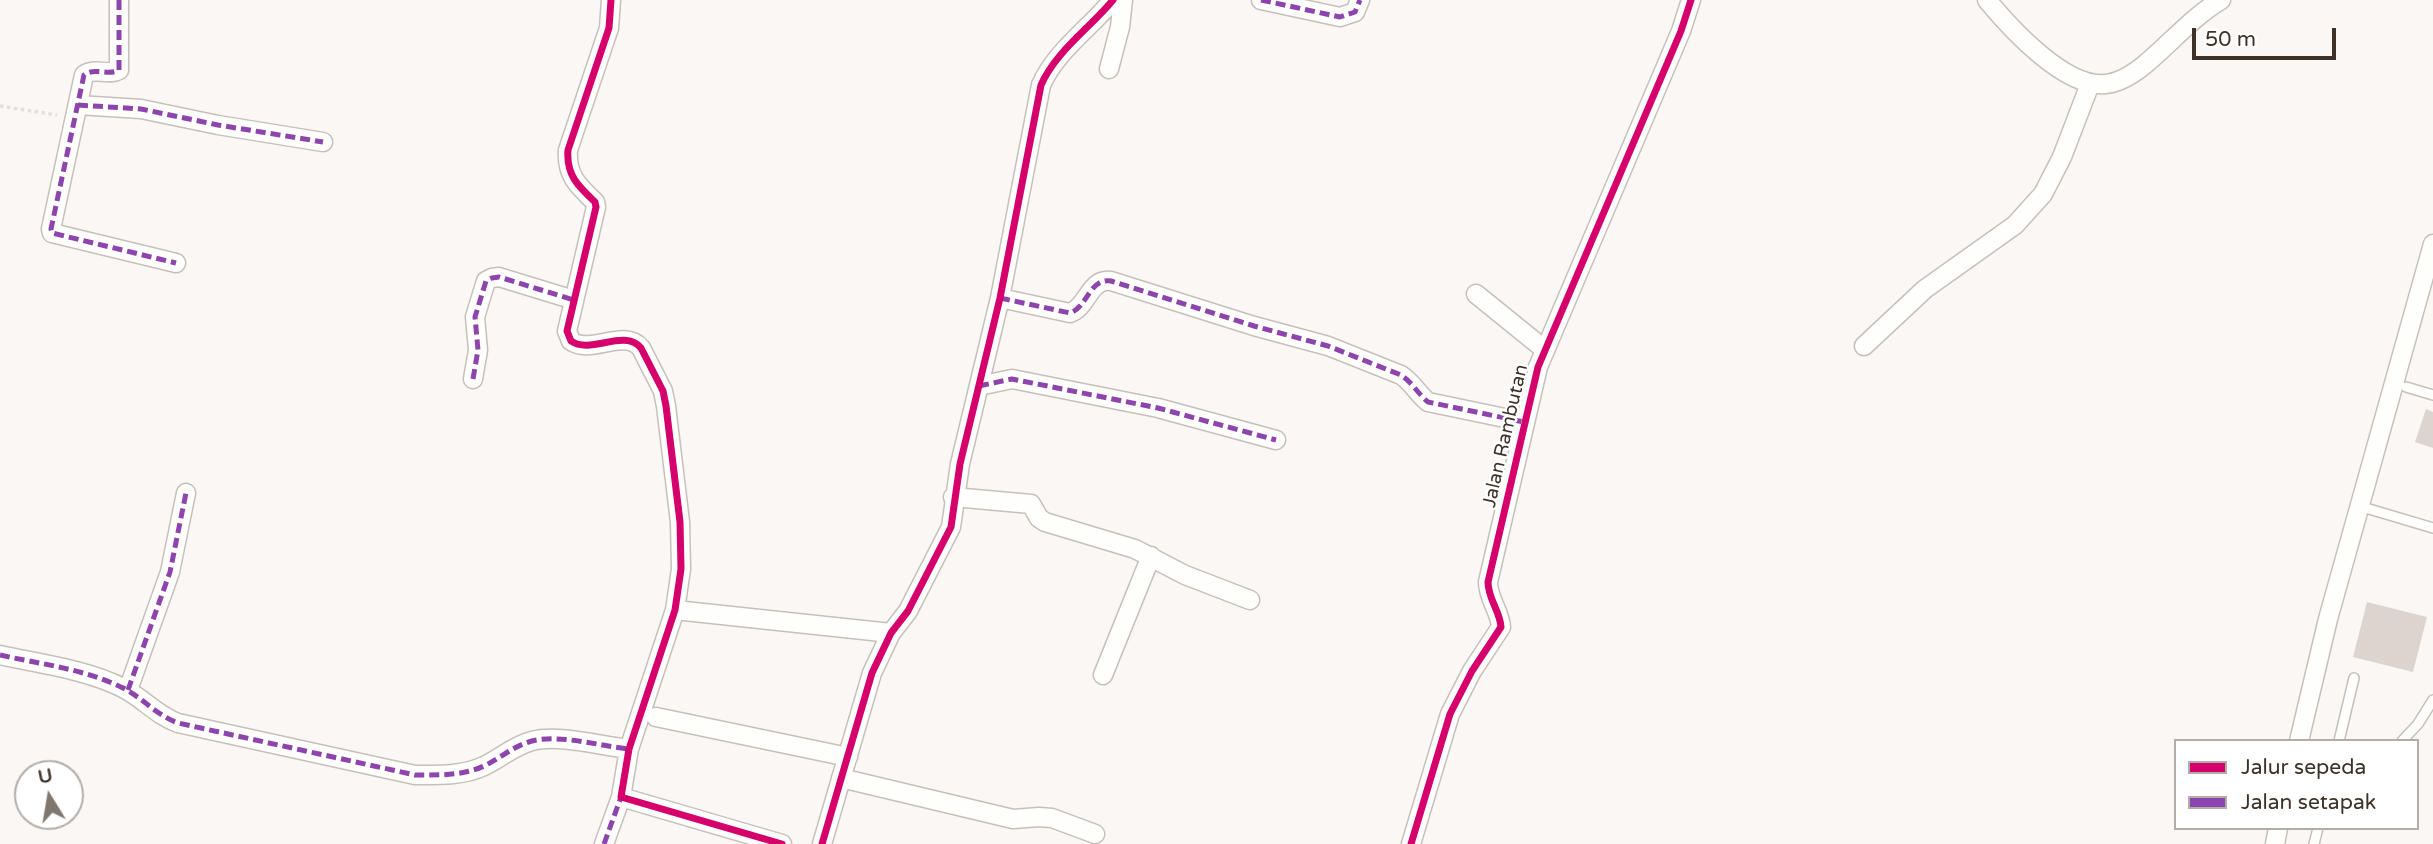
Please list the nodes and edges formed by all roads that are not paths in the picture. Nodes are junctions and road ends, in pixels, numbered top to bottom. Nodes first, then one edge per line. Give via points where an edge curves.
1 (119, 0) edge
2 (611, 0) edge
3 (1113, 0) edge
4 (1123, 0) edge
5 (1261, 0) edge
6 (1360, 0) edge
7 (1691, 0) edge
8 (1987, 0) edge
9 (2221, 0) edge
10 (1110, 69) dead end
11 (2091, 84) junction
12 (77, 113) junction
13 (323, 142) dead end
14 (2433, 244) edge
15 (176, 263) dead end
16 (1476, 294) dead end
17 (1000, 298) junction
18 (574, 300) junction
19 (1864, 346) dead end
20 (1544, 349) junction
21 (472, 379) dead end
22 (979, 386) junction
23 (2406, 387) dead end
24 (2433, 395) edge
25 (1524, 422) junction
26 (1276, 440) dead end
27 (186, 493) dead end
28 (953, 497) junction
29 (2359, 506) junction
30 (2433, 528) edge
31 (1151, 556) junction
32 (1250, 600) dead end
33 (675, 610) junction
34 (891, 633) junction
35 (0, 655) edge
36 (1103, 675) dead end
37 (2354, 678) dead end
38 (128, 690) junction
39 (2433, 700) edge
40 (656, 717) dead end
41 (2299, 739) edge
42 (2339, 739) edge
43 (2404, 739) edge
44 (629, 749) junction
45 (848, 757) junction
46 (841, 778) junction
47 (621, 797) junction
48 (1095, 834) dead end
49 (604, 844) edge
50 (782, 844) edge
51 (822, 844) edge
52 (1411, 844) edge

1 - 12 street via 119,70 86,73
2 - 18 street via 609,28 568,150 572,179 596,207
3 - 17 street via 1057,58 1041,85
4 - 10 street
5 - 6 street via 1340,17 1355,12
7 - 20 street, Jalan Rambutan
8 - 11 street via 2050,62
9 - 11 street via 2130,75
11 - 19 street via 2043,194 2015,225 1925,289
12 - 13 street via 141,109
12 - 15 street via 52,233
14 - 29 street
16 - 20 street
17 - 22 street
17 - 25 street via 1070,313 1096,284 1111,281 1328,346 1401,375 1429,402
18 - 21 street via 499,277 486,281 475,317 478,350
18 - 33 street via 568,326 571,341 579,346 633,341 663,391 680,522 681,569
20 - 25 street, Jalan Rambutan
22 - 26 street via 1012,379 1158,408
22 - 28 street
23 - 24 lane
25 - 52 street, Jalan Rambutan via 1488,582 1500,631 1450,714
27 - 38 street via 170,572
28 - 31 street via 1031,504 1045,522
28 - 34 street via 947,538
29 - 30 lane
29 - 41 street
31 - 32 street via 1185,575
31 - 36 street
33 - 34 street
33 - 44 street
34 - 45 street via 872,673
35 - 38 street
37 - 42 lane
38 - 44 street via 158,714 178,723 415,775 471,770 535,741
39 - 43 lane
40 - 45 street
44 - 47 street
45 - 46 street
46 - 48 street via 1013,820 1052,818
46 - 51 street
47 - 49 street
47 - 50 street

